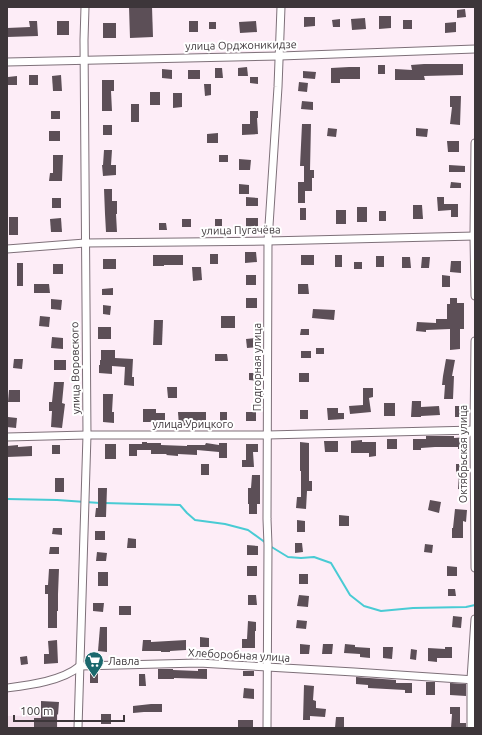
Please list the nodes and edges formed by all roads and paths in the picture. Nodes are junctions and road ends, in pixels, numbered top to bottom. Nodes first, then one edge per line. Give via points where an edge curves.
1 (85, 7) edge
2 (281, 7) edge
3 (475, 50) edge
4 (280, 56) junction
5 (84, 60) junction
6 (7, 62) edge
7 (475, 143) edge
8 (475, 236) edge
9 (268, 241) junction
10 (85, 244) junction
11 (7, 249) edge
12 (475, 296) edge
13 (475, 341) edge
14 (474, 430) edge
15 (87, 435) junction
16 (267, 435) junction
17 (7, 437) edge
18 (475, 568) edge
19 (475, 619) edge
20 (80, 666) junction
21 (268, 667) junction
22 (473, 679) edge
23 (7, 688) edge
24 (78, 728) edge
25 (267, 728) edge
26 (471, 728) edge

1 - 5 street, улица Воровского
2 - 4 street, Подгорная улица
3 - 4 street, улица Орджоникидзе
4 - 5 street, улица Орджоникидзе
4 - 9 street, Подгорная улица
5 - 6 street, улица Орджоникидзе
5 - 10 street, улица Воровского
7 - 8 street
8 - 9 street, улица Пугачёва
8 - 12 street
9 - 10 street, улица Пугачёва
9 - 16 street, Подгорная улица
10 - 11 street, улица Пугачёва
10 - 15 street, улица Воровского
13 - 14 street, Октябрьская улица
14 - 16 street, улица Урицкого
14 - 18 street, Октябрьская улица
15 - 16 street, улица Урицкого
15 - 17 street, улица Урицкого
15 - 20 street, улица Воровского
16 - 21 street, Подгорная улица
19 - 22 street
20 - 21 street, Хлеборобная улица via 199,663
20 - 23 street, Хлеборобная улица via 57,678
20 - 24 street, улица Воровского
21 - 22 street, Хлеборобная улица
21 - 25 street, Подгорная улица
22 - 26 street

